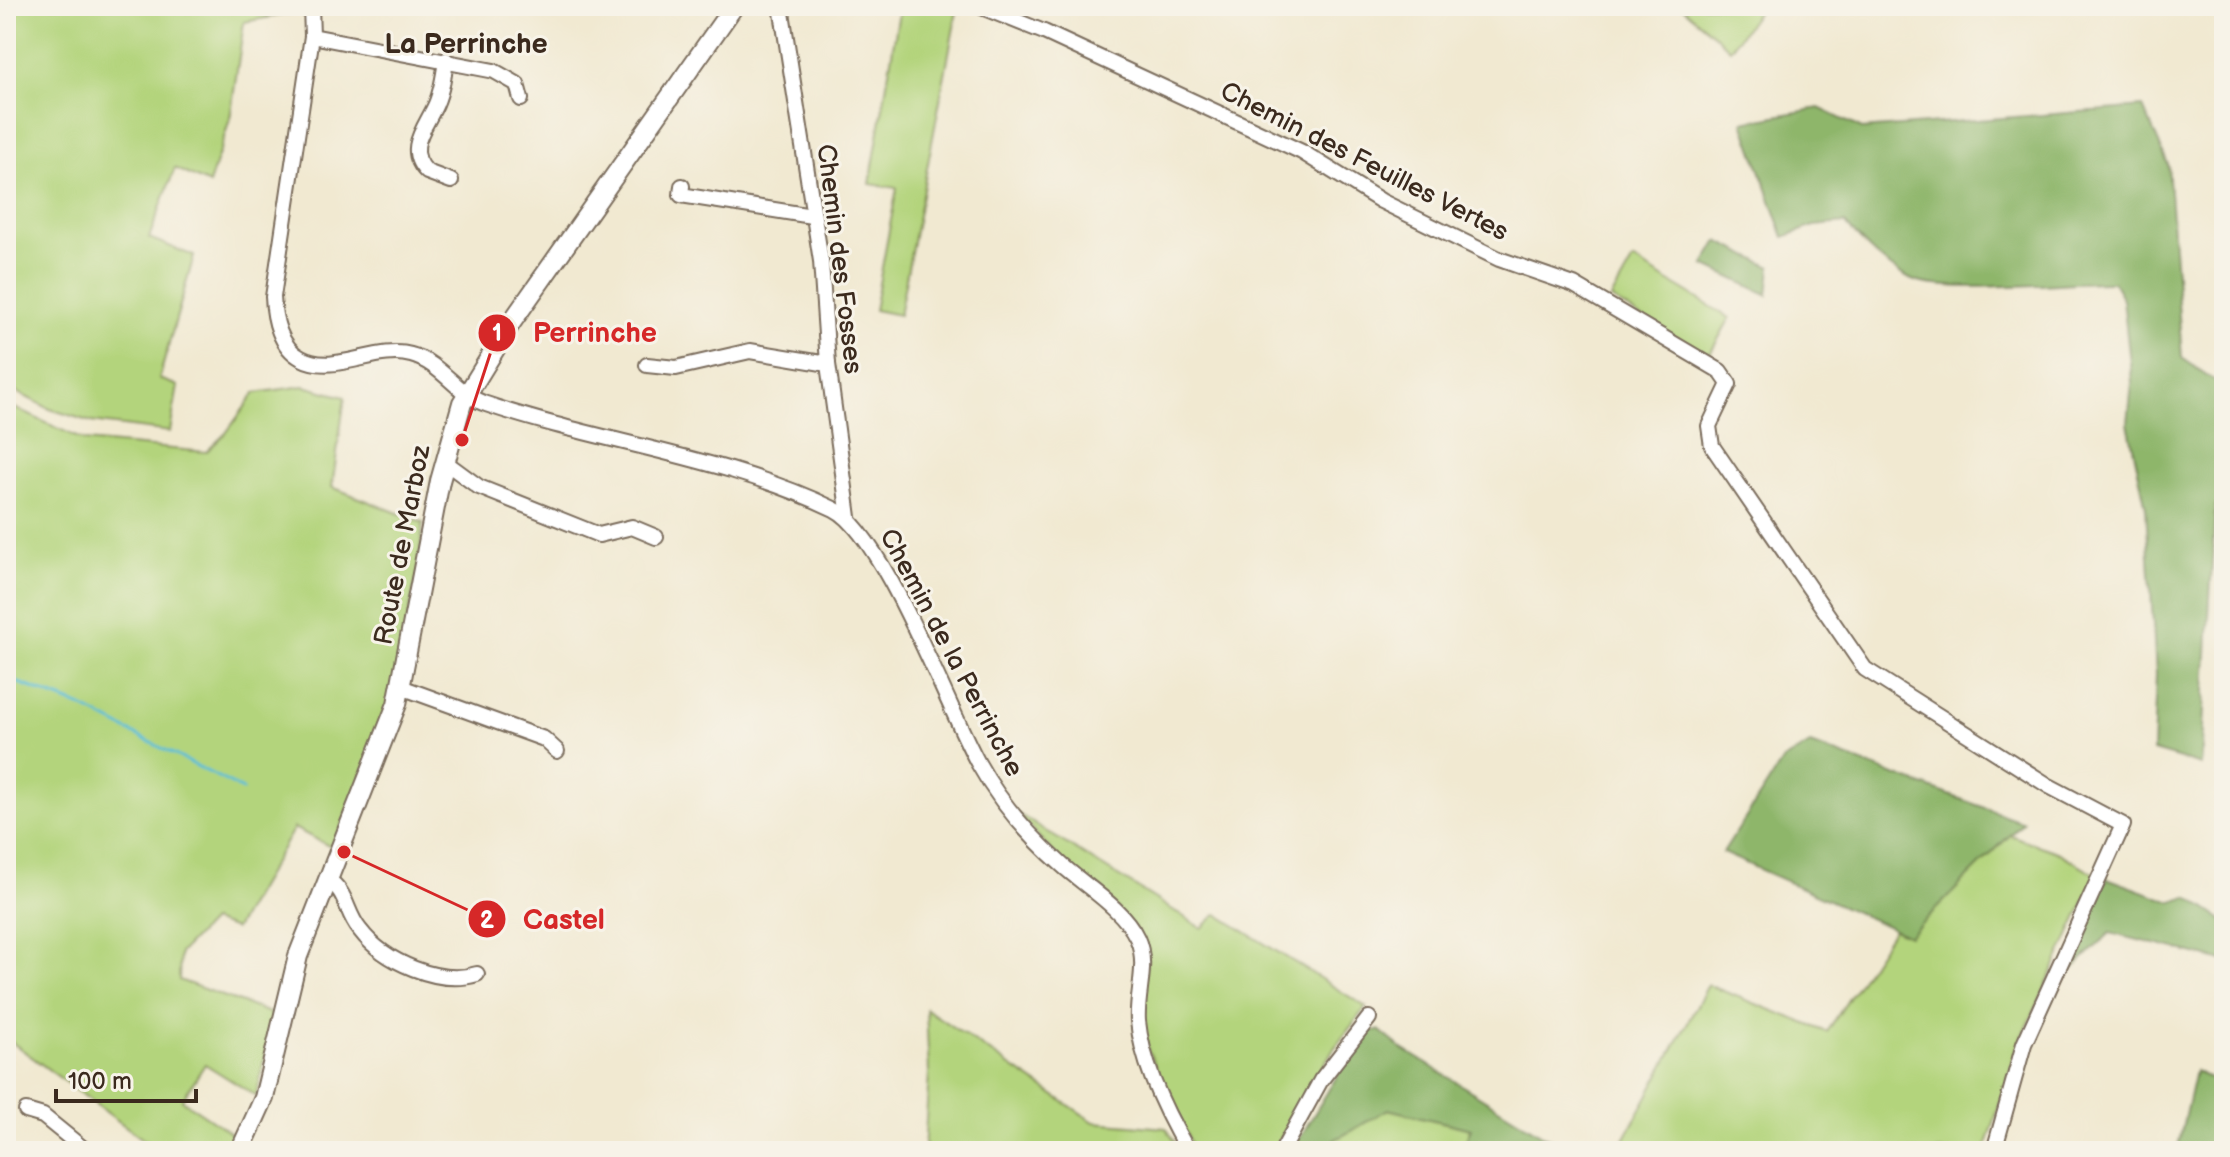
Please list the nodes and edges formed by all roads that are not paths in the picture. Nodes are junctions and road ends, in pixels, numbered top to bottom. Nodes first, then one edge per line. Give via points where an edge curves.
1 (311, 6) edge
2 (734, 6) edge
3 (781, 6) edge
4 (979, 6) edge
5 (312, 36) junction
6 (446, 60) junction
7 (521, 99) dead end
8 (451, 181) dead end
9 (682, 186) dead end
10 (812, 216) junction
11 (828, 364) junction
12 (647, 365) dead end
13 (467, 395) junction
14 (445, 462) junction
15 (849, 517) junction
16 (656, 537) dead end
17 (401, 687) junction
18 (557, 751) dead end
19 (327, 879) junction
20 (477, 974) dead end
21 (1369, 1018) dead end
22 (26, 1111) dead end
23 (86, 1151) edge
24 (240, 1151) edge
25 (1188, 1151) edge
26 (1282, 1151) edge
27 (1994, 1151) edge

1 - 5 street, Chemin de la Perrinche
2 - 13 main road, Route de Marboz via 525,303
3 - 10 street, Chemin des Fosses
4 - 27 street, Chemin des Feuilles Vertes via 1302,152 1381,201 1499,259 1574,285 1720,371 1729,384 1709,426 1712,446 1857,660 1891,688 1987,748 2123,825 2024,1044
5 - 6 street
5 - 13 street, Chemin de la Perrinche via 273,297 281,336 301,358 317,363 409,354 440,370
6 - 7 street via 502,74 517,84
6 - 8 street via 440,95 416,153 427,172
9 - 10 street via 681,195
10 - 11 street, Chemin des Fosses via 821,261
11 - 12 street via 740,351 676,368
11 - 15 street, Chemin des Fosses
13 - 14 main road, Route de Marboz
13 - 15 street, Chemin de la Perrinche via 694,459
14 - 16 street via 479,487 599,535 632,527
14 - 17 main road, Route de Marboz
15 - 25 street, Chemin de la Perrinche via 908,614 991,785 1032,837 1113,910 1138,940 1142,1043
17 - 18 street via 544,739
17 - 19 main road, Route de Marboz
19 - 20 street via 346,897 360,931 393,958 443,978
19 - 24 main road, Route de Marboz via 288,991 264,1098
21 - 26 street via 1321,1080
22 - 23 street via 43,1116

